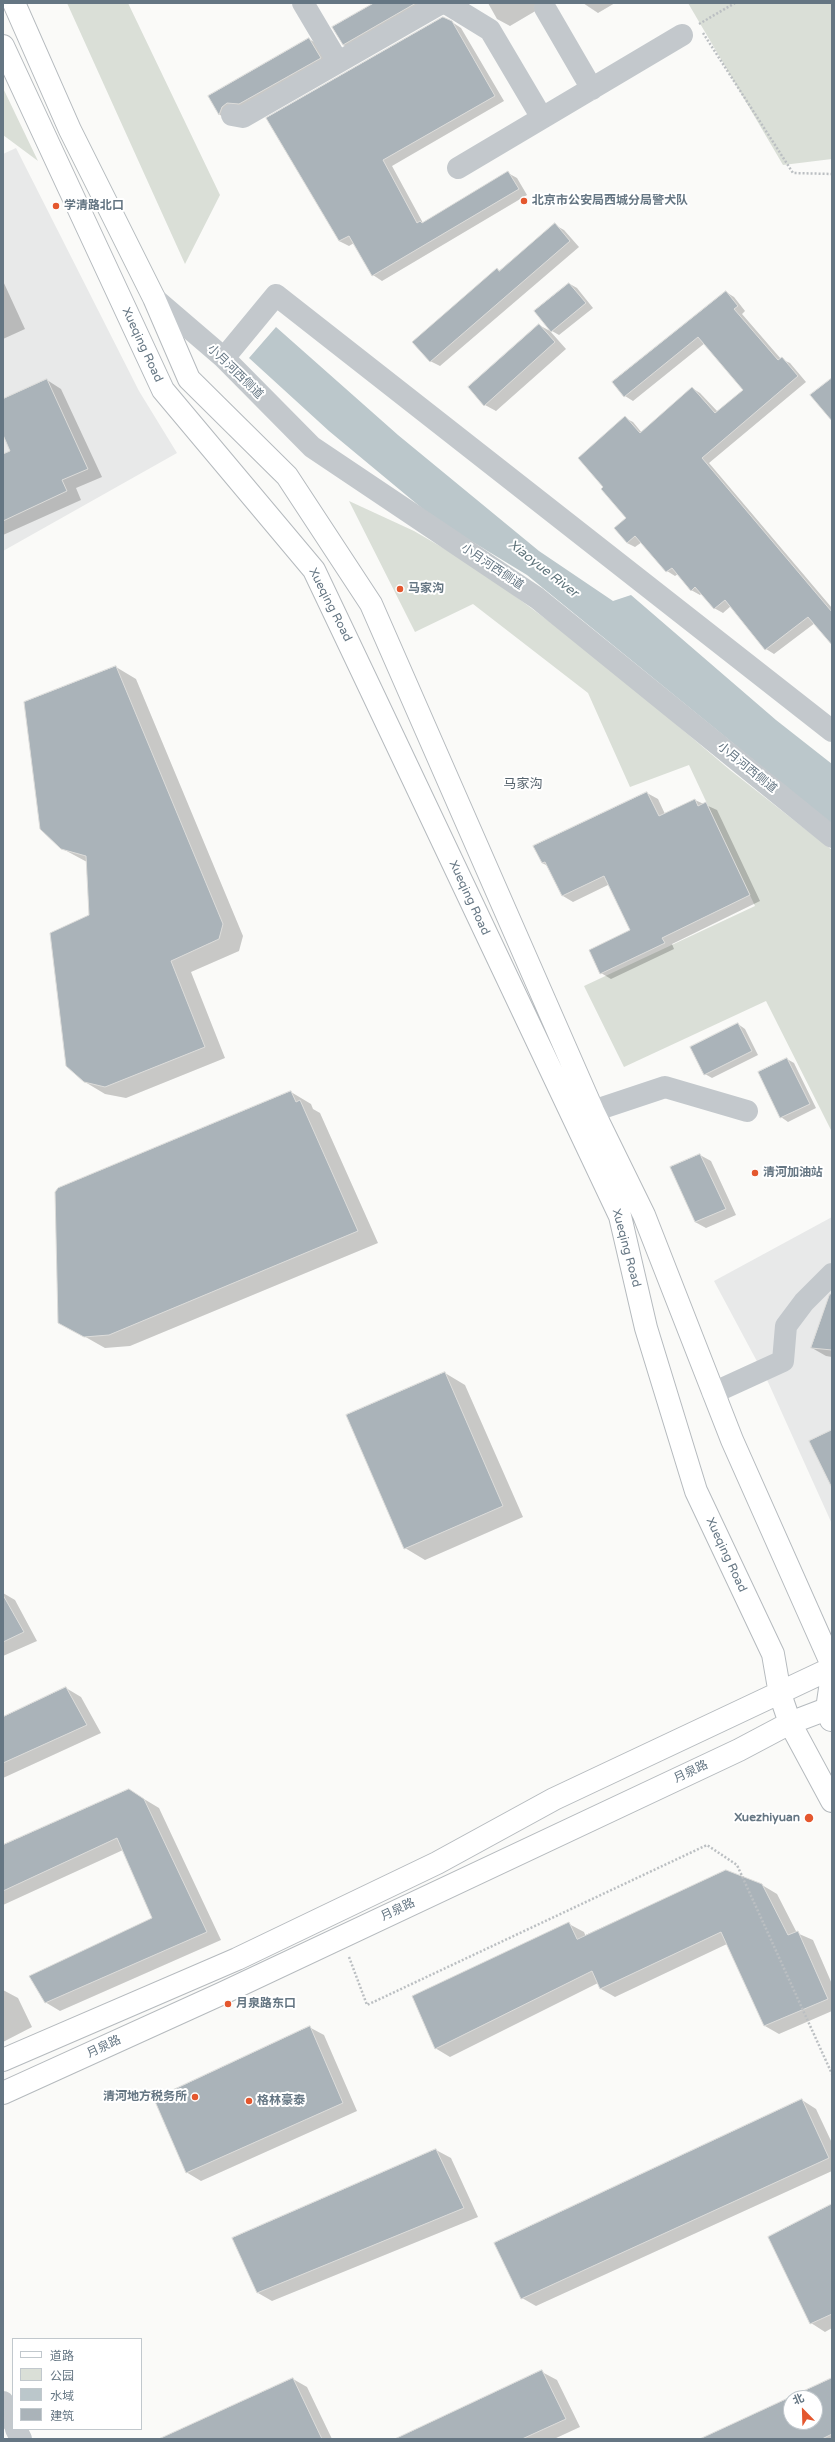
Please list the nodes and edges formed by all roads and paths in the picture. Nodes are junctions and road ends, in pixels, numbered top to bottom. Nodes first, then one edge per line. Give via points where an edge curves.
1 (14, 3) edge
2 (303, 3) edge
3 (445, 3) edge
4 (735, 3) edge
5 (545, 8) dead end
6 (690, 30) junction
7 (3, 46) edge
8 (338, 62) junction
9 (592, 88) junction
10 (232, 115) dead end
11 (542, 118) junction
12 (458, 168) dead end
13 (832, 174) edge
14 (154, 298) junction
15 (224, 358) junction
16 (832, 731) edge
17 (832, 837) edge
18 (593, 1111) junction
19 (747, 1111) dead end
20 (832, 1274) edge
21 (713, 1393) junction
22 (832, 1664) edge
23 (832, 1668) edge
24 (832, 1675) edge
25 (780, 1694) junction
26 (830, 1712) edge
27 (790, 1723) junction
28 (832, 1801) edge
29 (342, 1937) junction
30 (3, 2060) edge
31 (832, 2074) edge
32 (3, 2093) edge
33 (3, 2402) edge
34 (12, 2420) edge
35 (16, 2430) edge
36 (21, 2439) edge

1 - 14 main road, Xueqing Road via 70,130
2 - 8 street
3 - 8 street via 438,4
3 - 11 street via 490,30
4 - 6 path
5 - 9 street
6 - 9 street
6 - 13 path via 793,173
7 - 25 main road, Xueqing Road via 163,390 314,570 620,1216 646,1328 696,1491 773,1654
8 - 10 street via 243,117
9 - 11 street
11 - 12 street
14 - 15 street, 小月河西侧道
14 - 18 main road, Xueqing Road via 189,379 287,476 371,604
15 - 16 street via 276,295
15 - 17 street, 小月河西侧道 via 312,447 537,598
18 - 19 street via 665,1087
18 - 21 main road, Xueqing Road via 644,1214
20 - 21 street via 804,1302 786,1326 783,1361
21 - 22 main road, Xueqing Road
23 - 25 main road
24 - 26 main road
25 - 27 main road, Xueqing Road
25 - 30 main road via 554,1799 437,1863 237,1959
26 - 27 main road, 月泉路
27 - 28 main road, Xueqing Road
27 - 29 main road, 月泉路 via 739,1750
29 - 31 path via 368,2005 706,1845 737,1865
29 - 32 main road, 月泉路
33 - 34 street
35 - 36 street

